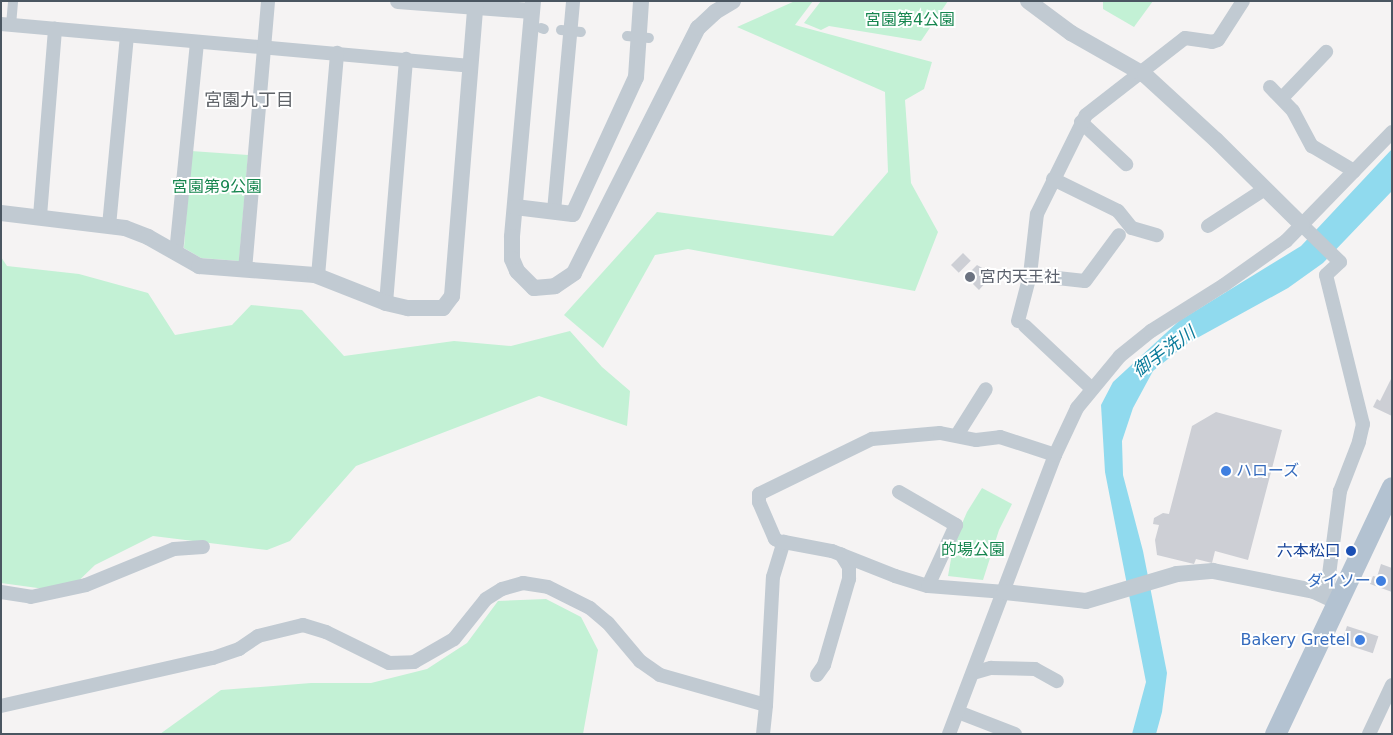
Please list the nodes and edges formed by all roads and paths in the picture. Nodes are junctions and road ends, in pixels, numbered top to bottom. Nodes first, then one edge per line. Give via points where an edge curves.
1 (14, 1) edge
2 (268, 1) edge
3 (398, 1) edge
4 (573, 1) edge
5 (641, 1) edge
6 (733, 1) edge
7 (1028, 1) edge
8 (1243, 1) edge
9 (532, 6) edge
10 (474, 7) junction
11 (6, 24) edge
12 (55, 29) junction
13 (127, 36) junction
14 (197, 42) junction
15 (264, 47) junction
16 (1326, 52) dead end
17 (337, 53) junction
18 (406, 60) junction
19 (470, 66) junction
20 (1138, 71) junction
21 (1270, 87) dead end
22 (1282, 98) junction
23 (1081, 122) junction
24 (1392, 132) edge
25 (1126, 164) dead end
26 (1354, 171) junction
27 (1053, 179) junction
28 (1265, 188) junction
29 (515, 207) junction
30 (554, 211) junction
31 (1, 213) edge
32 (40, 216) junction
33 (109, 226) junction
34 (1208, 226) dead end
35 (1305, 228) junction
36 (1119, 235) dead end
37 (1157, 235) dead end
38 (176, 254) junction
39 (245, 270) junction
40 (1030, 275) junction
41 (318, 276) junction
42 (386, 303) junction
43 (1092, 388) junction
44 (986, 389) dead end
45 (957, 435) junction
46 (1055, 455) junction
47 (1392, 487) edge
48 (899, 492) dead end
49 (1387, 508) edge
50 (782, 543) junction
51 (203, 548) dead end
52 (841, 554) junction
53 (928, 586) junction
54 (1, 592) edge
55 (1005, 592) junction
56 (1334, 599) junction
57 (973, 673) junction
58 (817, 675) dead end
59 (1057, 680) dead end
60 (1392, 685) edge
61 (766, 705) junction
62 (1, 706) edge
63 (958, 712) junction
64 (1280, 731) edge
65 (763, 734) edge
66 (949, 734) edge
67 (1015, 734) edge
68 (1369, 734) edge

1 - 11 street
2 - 15 street
3 - 10 street
4 - 30 street
5 - 30 street via 636,77 574,214
6 - 29 street via 715,12 685,41 608,209 574,273 564,282 534,288 517,271 512,259
7 - 20 street via 1071,33
8 - 20 street via 1218,40 1185,38
9 - 10 street
9 - 29 street
10 - 19 street
11 - 12 street
12 - 13 street
12 - 32 street
13 - 14 street
13 - 33 street
14 - 15 street
14 - 38 street
15 - 17 street
15 - 39 street
16 - 22 street
17 - 18 street
17 - 41 street
18 - 19 street
18 - 42 street
19 - 42 street via 452,296 443,308 408,308
20 - 23 street
20 - 28 street
21 - 22 street
22 - 26 street via 1312,146
23 - 25 street
23 - 27 street
24 - 26 street
26 - 35 street
27 - 37 street via 1118,211 1132,228
27 - 40 street via 1037,214
28 - 34 street
28 - 35 street
29 - 30 street
31 - 32 street
32 - 33 street
33 - 38 street via 148,237
35 - 43 street via 1151,331 1120,356
35 - 56 street via 1340,262 1326,275 1363,424 1340,491 1328,582
36 - 40 street via 1085,281
38 - 39 street via 199,266
39 - 41 street
40 - 43 street via 1021,324
41 - 42 street
43 - 46 street via 1077,408
44 - 45 street
45 - 46 street via 976,440 1000,437
45 - 50 street via 932,433 872,439 763,491 758,502 775,539
46 - 55 street
47 - 49 main road
48 - 53 street via 956,525
49 - 56 main road
50 - 52 street
50 - 61 street via 773,577
51 - 54 street via 174,550 112,576 40,595 19,598
52 - 53 street
52 - 58 street via 848,567 849,579 824,665
53 - 55 street
55 - 56 street via 1078,602 1154,580 1195,572 1231,572
55 - 57 street
56 - 64 main road
57 - 59 street via 991,668 1035,670
57 - 63 street
60 - 68 street
61 - 62 street via 660,675 640,660 608,623 590,608 548,588 523,583 502,589 486,599 454,639 414,662 389,663 326,632 303,625 258,636 239,649 213,658
61 - 65 street
63 - 66 street
63 - 67 street

